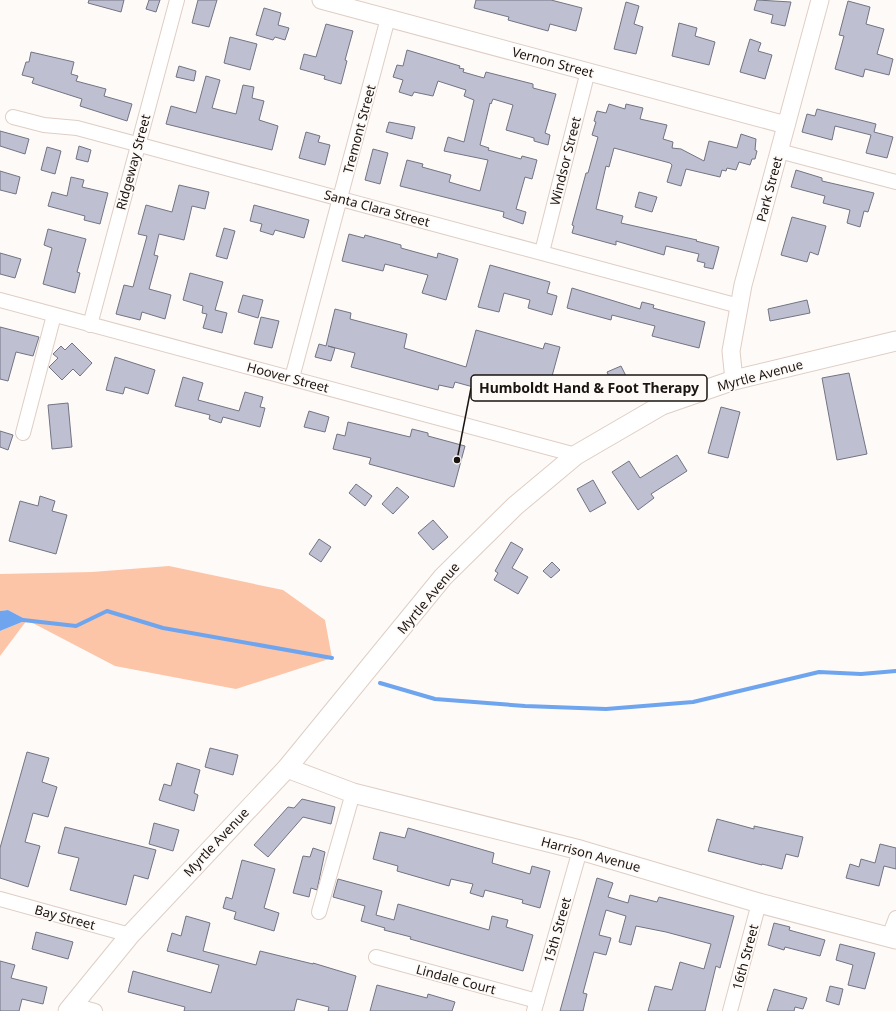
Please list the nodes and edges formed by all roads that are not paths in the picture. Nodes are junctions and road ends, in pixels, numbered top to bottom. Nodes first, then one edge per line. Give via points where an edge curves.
1 (176, 0) edge
2 (321, 0) edge
3 (820, 0) edge
4 (388, 18) junction
5 (588, 71) junction
6 (13, 117) dead end
7 (786, 125) junction
8 (138, 144) junction
9 (779, 151) junction
10 (896, 182) edge
11 (341, 198) junction
12 (542, 252) junction
13 (0, 300) edge
14 (739, 306) junction
15 (54, 315) junction
16 (90, 325) junction
17 (896, 341) edge
18 (292, 378) junction
19 (734, 380) junction
20 (23, 433) dead end
21 (576, 455) junction
22 (287, 768) junction
23 (352, 793) junction
24 (580, 850) junction
25 (0, 899) edge
26 (760, 903) junction
27 (319, 912) dead end
28 (896, 918) edge
29 (130, 934) junction
30 (893, 938) edge
31 (376, 958) dead end
32 (536, 1006) edge
33 (71, 1008) edge
34 (95, 1011) edge
35 (730, 1011) edge

1 - 8 street, Ridgeway Street
2 - 4 street, Vernon Street
3 - 7 street, Park Street
4 - 5 street, Vernon Street
4 - 11 street, Tremont Street
5 - 7 street, Vernon Street
5 - 12 street, Windsor Street
6 - 8 street, Santa Clara Street via 44,125 77,128
7 - 9 street, Park Street
8 - 11 street, Santa Clara Street
8 - 16 street, Ridgeway Street
9 - 10 street
9 - 14 street, Park Street
11 - 12 street, Santa Clara Street
11 - 18 street, Tremont Street
12 - 14 street, Santa Clara Street
13 - 15 street, Hoover Street
14 - 19 street, Park Street via 731,351
15 - 16 street, Hoover Street
15 - 20 street
16 - 18 street, Hoover Street
17 - 19 main road, Myrtle Avenue
18 - 21 street, Hoover Street
19 - 21 main road, Myrtle Avenue via 662,405
21 - 22 main road, Myrtle Avenue via 515,506 444,577
22 - 23 main road, Harrison Avenue
22 - 29 main road, Myrtle Avenue
23 - 24 main road, Harrison Avenue
23 - 27 street
24 - 26 main road, Harrison Avenue
24 - 32 street, 15th Street
25 - 29 street, Bay Street
26 - 30 main road, Harrison Avenue
26 - 35 street, 16th Street
28 - 30 street
29 - 33 main road, Myrtle Avenue
31 - 32 street, Lindale Court
33 - 34 street

